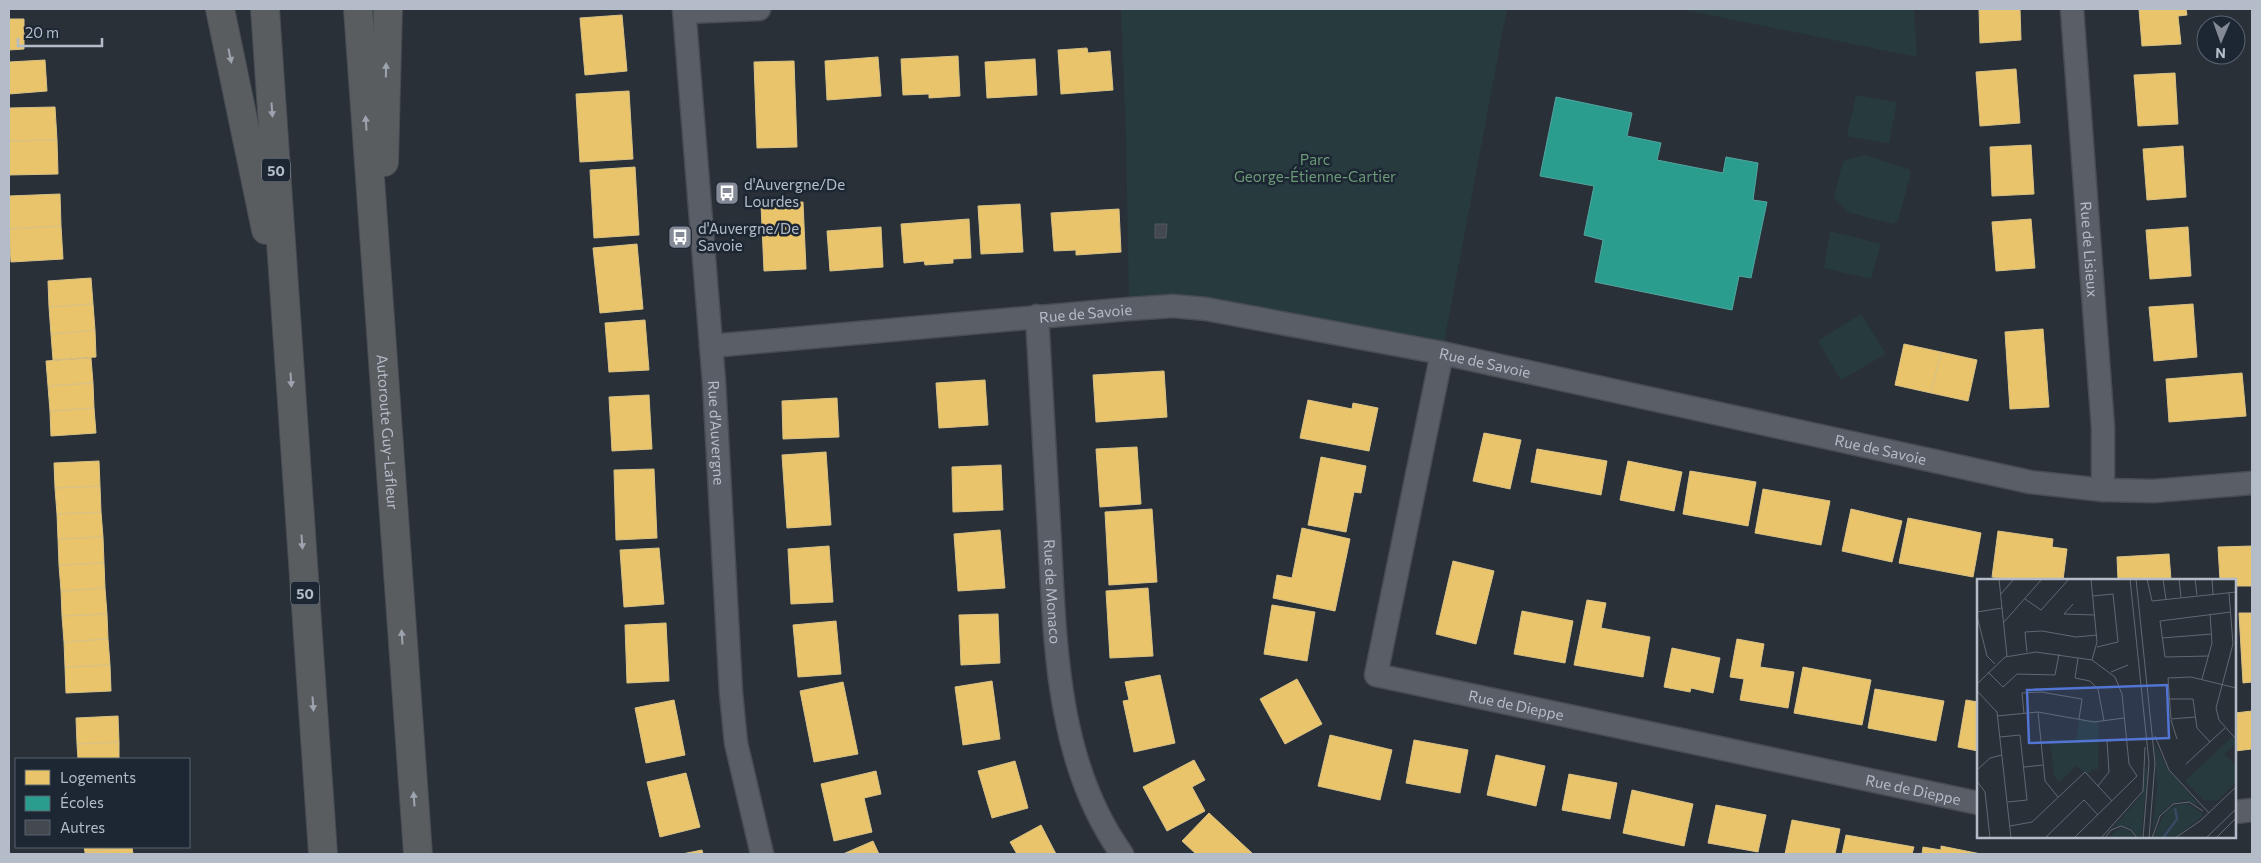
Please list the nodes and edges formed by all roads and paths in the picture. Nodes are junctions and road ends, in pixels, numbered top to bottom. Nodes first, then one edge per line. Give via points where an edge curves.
1 (220, 9) edge
2 (265, 9) edge
3 (358, 9) edge
4 (388, 9) edge
5 (759, 9) edge
6 (2072, 9) edge
7 (685, 10) edge
8 (1037, 316) junction
9 (380, 329) junction
10 (287, 332) junction
11 (711, 346) junction
12 (1442, 353) junction
13 (2252, 483) edge
14 (2103, 490) junction
15 (1977, 803) edge
16 (2252, 810) edge
17 (2236, 812) edge
18 (324, 854) edge
19 (418, 854) edge
20 (762, 854) edge
21 (1122, 854) edge

1 -> 10 highway
2 -> 10 highway, 50
9 -> 3 highway, Autoroute Guy-Lafleur
9 -> 4 highway
5 - 7 street
6 - 14 street, Rue de Lisieux via 2103,428
7 - 11 street, Rue d'Auvergne
8 - 11 street, Rue de Savoie
8 - 12 street, Rue de Savoie via 1173,306 1206,309
8 - 21 street, Rue de Monaco via 1061,684 1080,774 1094,808
19 -> 9 highway, Autoroute Guy-Lafleur
10 -> 18 highway, 50
11 - 20 street, Rue d'Auvergne via 736,744
12 - 14 street, Rue de Savoie via 2030,482
12 - 15 street, Rue de Dieppe via 1376,675
13 - 14 street, Rue de Savoie via 2154,491
16 - 17 street

